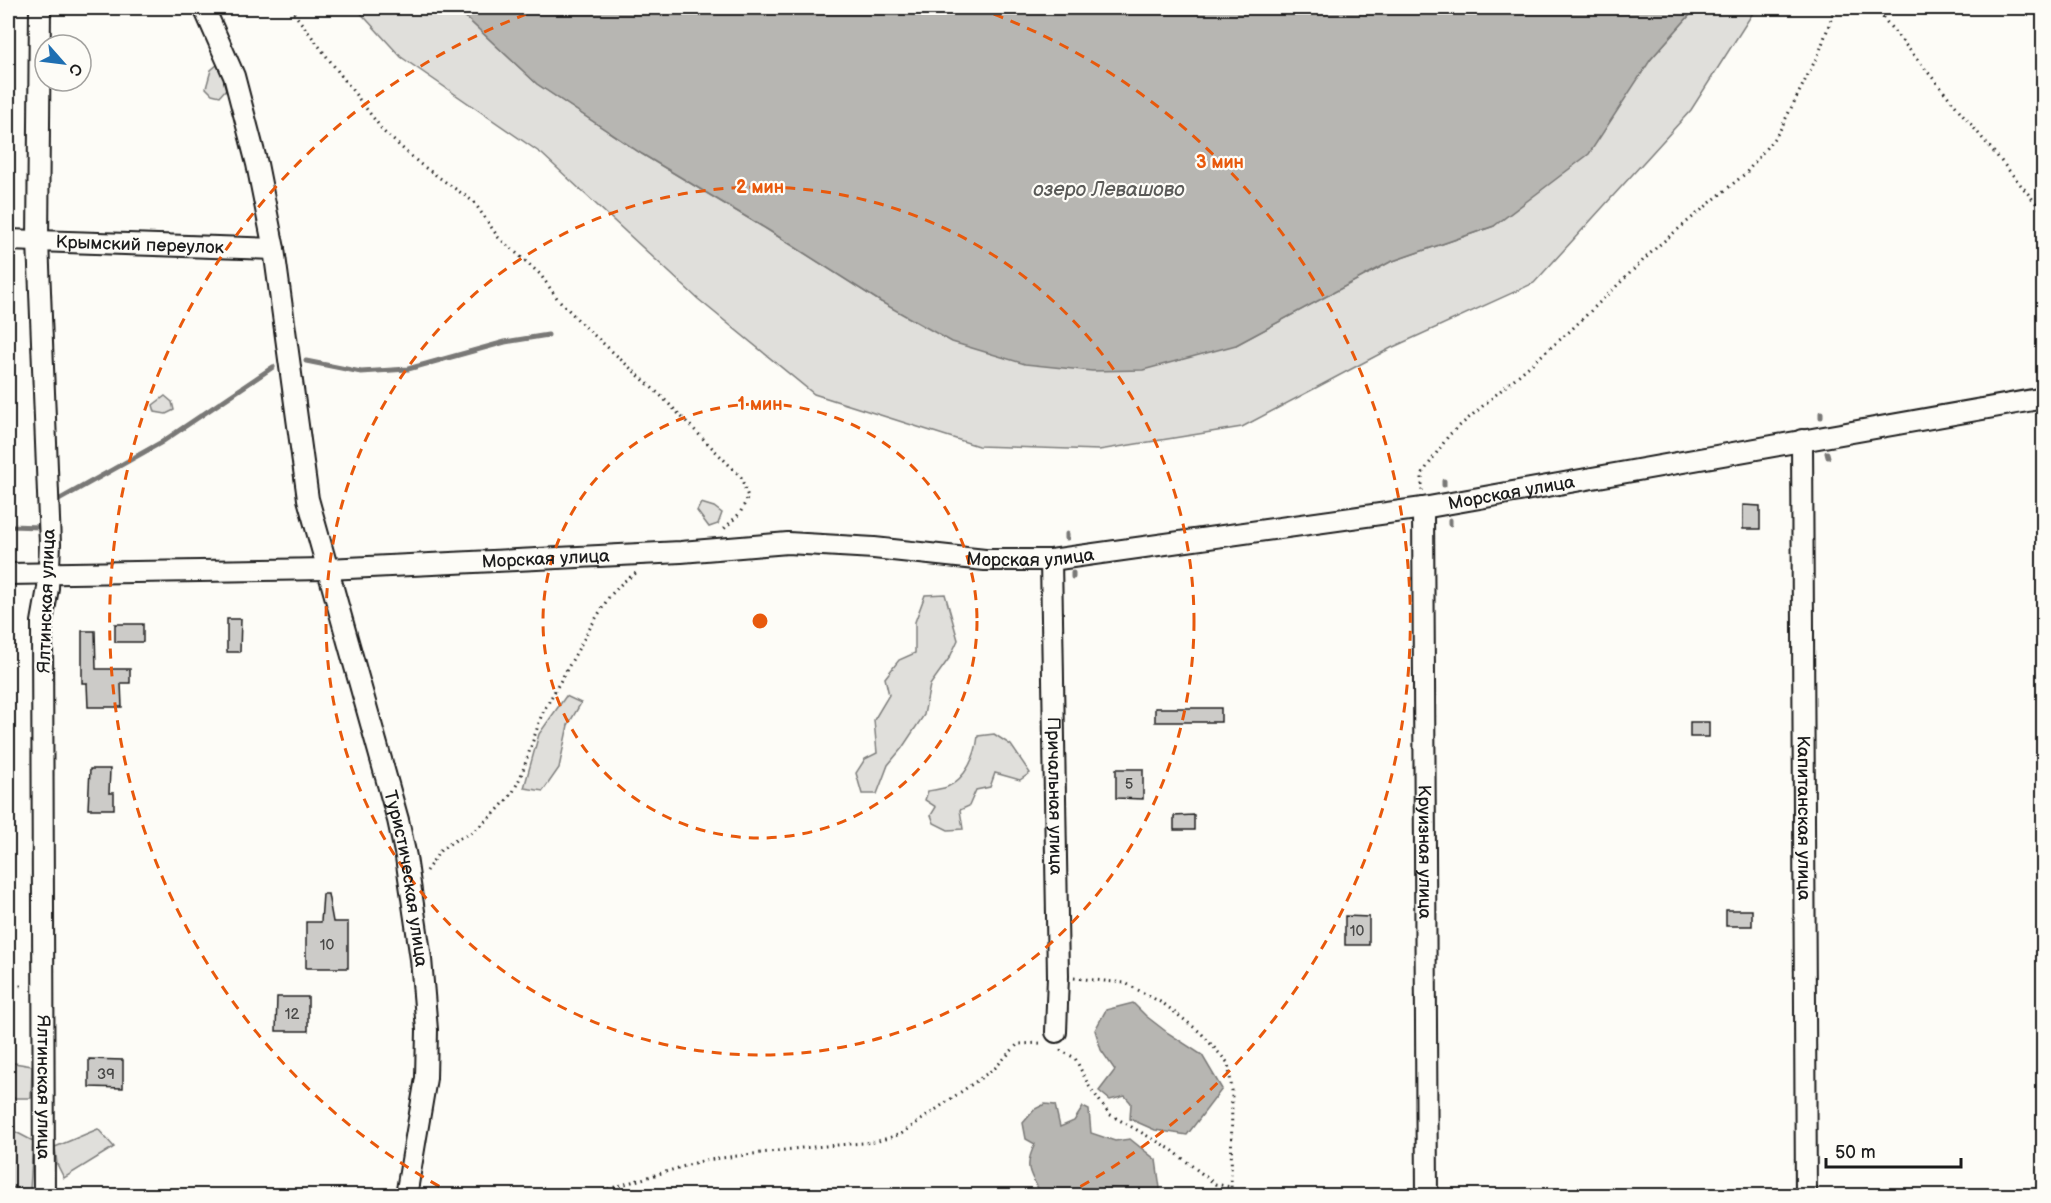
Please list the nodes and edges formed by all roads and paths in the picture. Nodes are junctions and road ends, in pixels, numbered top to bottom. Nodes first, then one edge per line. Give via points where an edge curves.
1 (40, 8) edge
2 (204, 8) edge
3 (290, 8) edge
4 (1834, 8) edge
5 (1875, 8) edge
6 (2043, 213) edge
7 (8, 240) edge
8 (38, 240) junction
9 (273, 249) junction
10 (2043, 398) edge
11 (1802, 440) junction
12 (1423, 508) junction
13 (716, 534) dead end
14 (1051, 560) junction
15 (327, 569) junction
16 (639, 571) dead end
17 (8, 574) edge
18 (49, 574) junction
19 (409, 880) junction
20 (1058, 976) junction
21 (1052, 1037) junction
22 (1231, 1187) junction
23 (44, 1196) edge
24 (406, 1196) edge
25 (585, 1196) edge
26 (1231, 1196) edge
27 (1427, 1196) edge
28 (1806, 1196) edge

1 - 8 street, Ялтинская улица
2 - 9 street, Туристическая улица via 234,76 257,164
3 - 13 path via 384,132 420,164 474,202 498,237 540,274 557,298 741,477 748,497 740,513
4 - 12 path via 1819,53 1779,132 1746,172 1449,435 1422,474
5 - 6 path
7 - 8 street, Крымский переулок
8 - 9 street, Крымский переулок
8 - 18 street, Ялтинская улица
9 - 15 street, Туристическая улица via 308,499
10 - 11 street, Морская улица
11 - 12 street, Морская улица
11 - 28 street, Капитанская улица
12 - 14 street, Морская улица
12 - 27 street, Круизная улица
14 - 15 street, Морская улица via 985,560 788,543
14 - 20 street, Причальная улица
15 - 18 street, Морская улица
15 - 19 street, Туристическая улица via 398,820
16 - 19 path via 609,597 590,628 542,714 512,794 494,814 440,851 428,869
17 - 18 street, Морская улица
18 - 23 street, Ялтинская улица via 42,622
19 - 24 street, Туристическая улица via 427,1030 417,1140
20 - 21 street, Причальная улица
20 - 22 path via 1125,983 1164,1004 1200,1032 1228,1063 1232,1090
21 - 22 path via 1075,1058 1109,1114 1172,1150 1215,1184
21 - 25 path via 1018,1044 995,1068 901,1134 875,1142 705,1160
22 - 26 path

